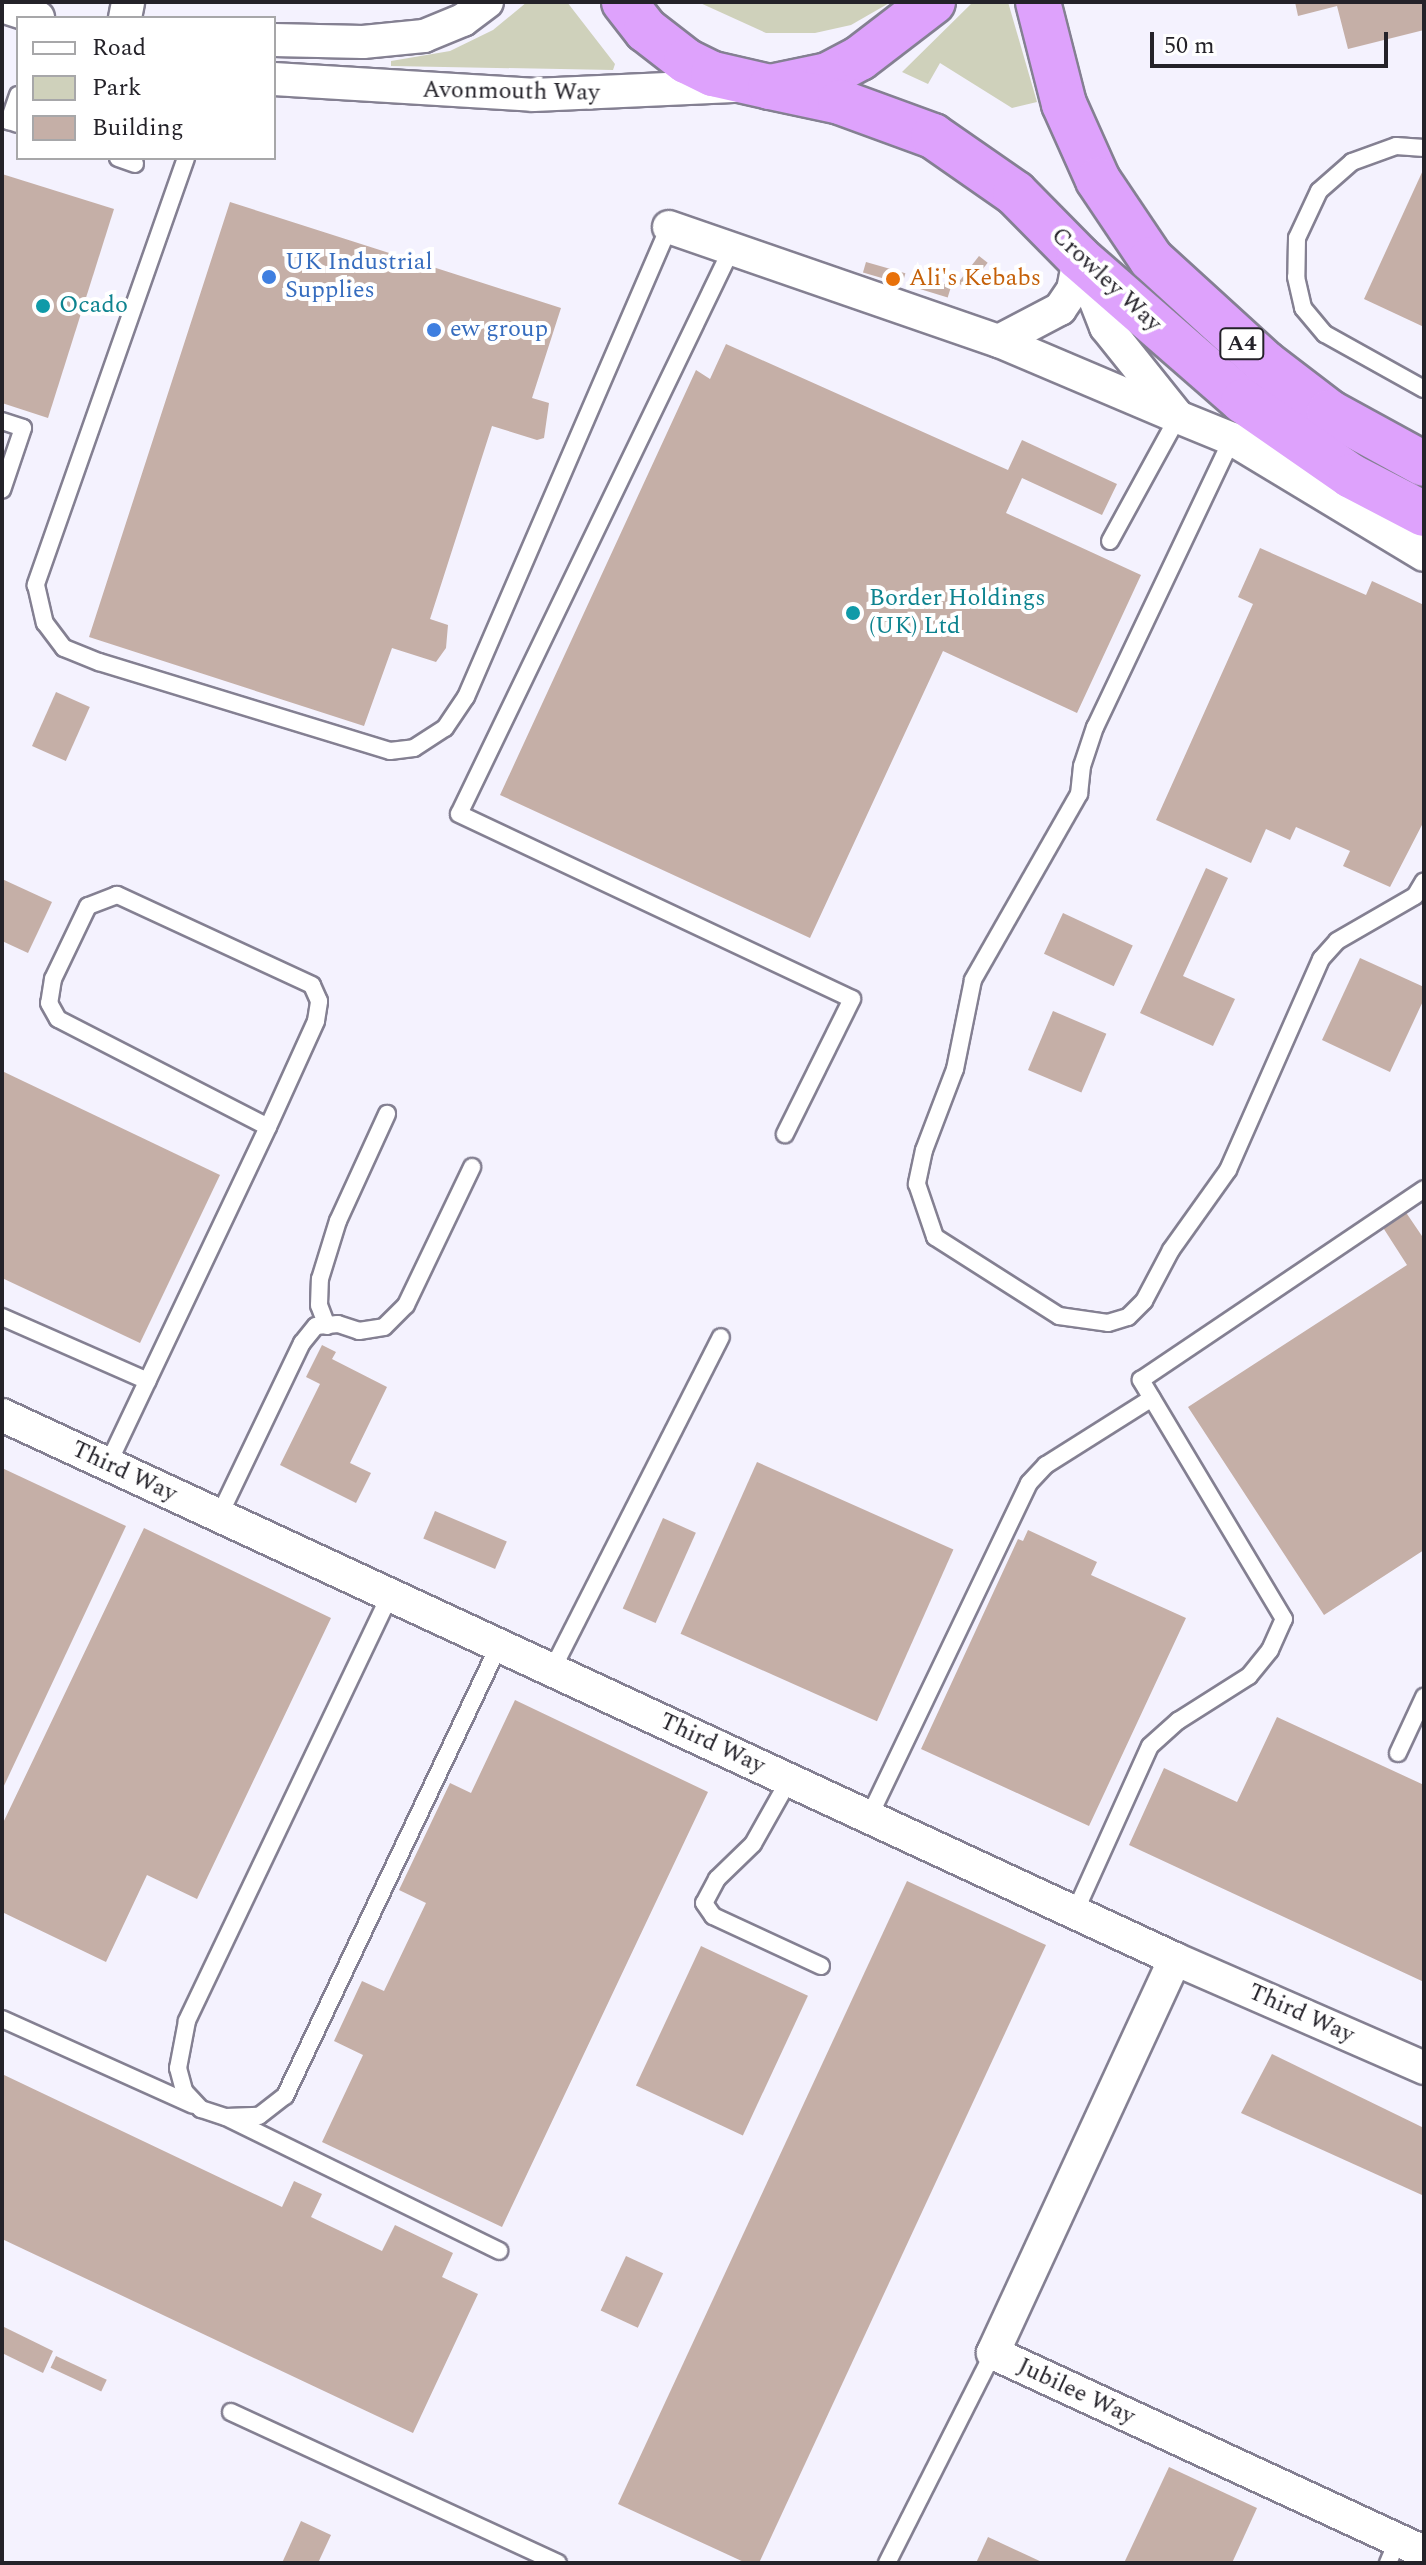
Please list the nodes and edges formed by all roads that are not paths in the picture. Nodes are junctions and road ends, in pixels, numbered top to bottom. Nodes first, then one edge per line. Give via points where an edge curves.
1 (487, 2) edge
2 (624, 2) edge
3 (933, 2) edge
4 (1038, 2) edge
5 (2, 6) edge
6 (32, 16) edge
7 (276, 40) edge
8 (276, 79) edge
9 (759, 86) junction
10 (16, 101) edge
11 (16, 123) edge
12 (1424, 148) edge
13 (124, 160) edge
14 (185, 160) edge
15 (135, 164) dead end
16 (669, 227) joint
17 (732, 248) junction
18 (1079, 258) junction
19 (999, 341) junction
20 (1424, 389) edge
21 (1178, 417) junction
22 (2, 421) edge
23 (1232, 439) junction
24 (1424, 464) edge
25 (2, 490) edge
26 (1424, 514) edge
27 (1110, 541) dead end
28 (1424, 555) edge
29 (1424, 881) edge
30 (387, 1114) dead end
31 (268, 1127) junction
32 (785, 1134) dead end
33 (472, 1167) dead end
34 (1424, 1189) edge
35 (2, 1317) edge
36 (327, 1326) junction
37 (721, 1337) dead end
38 (148, 1381) junction
39 (1152, 1398) junction
40 (2, 1415) edge
41 (108, 1464) junction
42 (219, 1516) junction
43 (390, 1595) junction
44 (499, 1645) junction
45 (552, 1670) junction
46 (1424, 1697) edge
47 (1398, 1753) dead end
48 (789, 1780) junction
49 (869, 1817) junction
50 (1075, 1912) junction
51 (1175, 1959) junction
52 (821, 1966) dead end
53 (2, 2019) edge
54 (1424, 2068) edge
55 (201, 2109) junction
56 (226, 2117) junction
57 (499, 2251) dead end
58 (993, 2353) junction
59 (231, 2412) dead end
60 (1403, 2552) edge
61 (558, 2563) edge
62 (887, 2563) edge

1 - 7 street via 463,20 424,36 363,42
2 - 9 highway, Crowley Way via 646,30 686,61
3 - 9 highway via 860,58 828,75
4 - 24 highway, Crowley Way / A4 via 1064,104 1098,180 1151,259 1297,388 1329,412
5 - 6 street
8 - 9 street, Avonmouth Way via 533,95
9 - 18 highway, Crowley Way / A4 via 840,102 933,136 1015,193
10 - 11 lane via 9,121
12 - 20 lane via 1396,146 1352,162 1319,191 1297,238 1296,277 1303,308 1325,334
13 - 15 lane
14 - 16 lane via 36,585 45,623 64,648 99,662 390,751 414,748 445,728 466,697
16 - 17 street
17 - 19 street
17 - 32 lane via 459,814 852,999
18 - 19 street via 1073,290 1060,309
18 - 21 street via 1106,327
18 - 26 highway, Crowley Way / A4 via 1243,401 1351,476
19 - 21 street
21 - 23 street
21 - 27 lane
22 - 25 lane via 23,428
23 - 28 street
23 - 29 lane via 1095,727 1079,794 973,980 955,1069 924,1150 917,1184 935,1237 1059,1316 1108,1323 1128,1317 1144,1301 1171,1250 1228,1170 1321,959 1337,941 1415,896
30 - 36 lane via 338,1221 320,1279 319,1305
31 - 31 lane via 316,1021 319,1001 312,985 117,895 88,906 53,979 49,1003 58,1019
31 - 38 lane
33 - 36 lane via 406,1305 384,1327 359,1331
34 - 39 lane via 1141,1380
35 - 38 lane
36 - 42 lane via 316,1326 302,1343
37 - 45 lane
38 - 41 lane
39 - 49 lane via 1046,1465 1029,1483
39 - 50 lane via 1284,1619 1270,1650 1249,1676 1178,1721 1150,1746
40 - 41 street, Third Way
41 - 42 street, Third Way
42 - 43 street, Third Way
43 - 44 street, Third Way
43 - 55 lane via 187,2021 178,2068 184,2091
44 - 45 street, Third Way
44 - 56 lane via 285,2096 259,2116
45 - 48 street, Third Way
46 - 47 lane
48 - 49 street, Third Way
48 - 52 lane via 753,1844 717,1879 704,1903 713,1916
49 - 50 street, Third Way
50 - 51 street, Third Way
51 - 54 street, Third Way
51 - 58 street, Jubilee Way
53 - 55 lane
55 - 56 lane
56 - 57 lane
58 - 60 street, Jubilee Way
58 - 62 lane
59 - 61 lane

